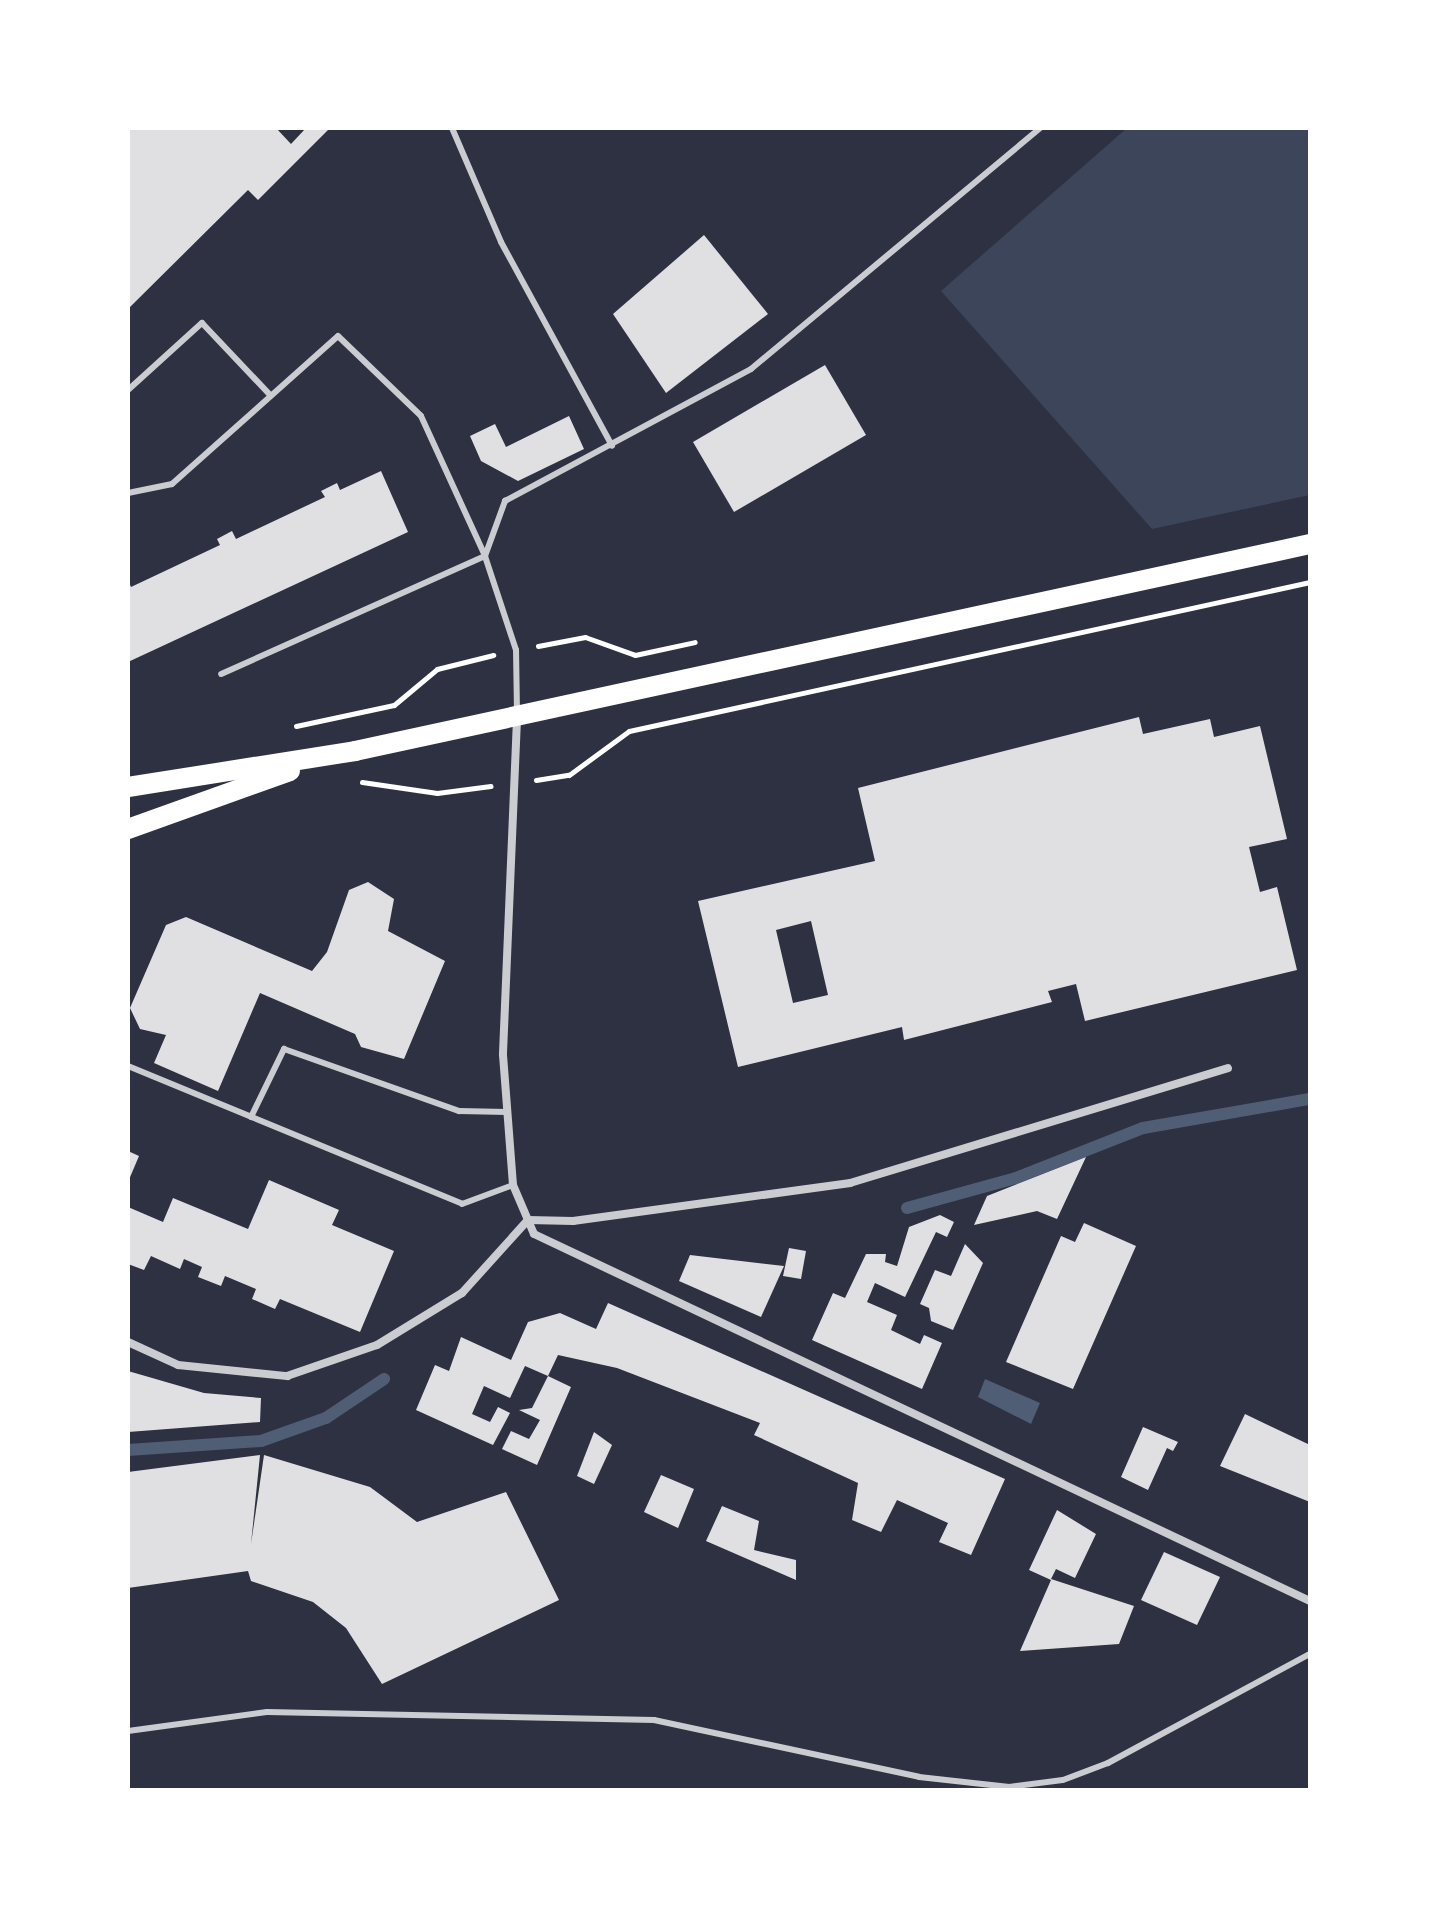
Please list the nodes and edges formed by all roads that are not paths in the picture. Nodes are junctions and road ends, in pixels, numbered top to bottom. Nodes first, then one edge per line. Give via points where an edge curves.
1 (452, 128) edge
2 (1040, 128) edge
3 (128, 390) edge
4 (271, 396) junction
5 (612, 446) junction
6 (128, 493) edge
7 (1310, 544) edge
8 (485, 556) junction
9 (221, 674) dead end
10 (517, 716) junction
11 (335, 755) junction
12 (128, 787) edge
13 (128, 829) edge
14 (128, 1066) edge
15 (1228, 1068) dead end
16 (507, 1112) junction
17 (251, 1117) junction
18 (513, 1185) junction
19 (528, 1220) junction
20 (128, 1342) edge
21 (1310, 1601) edge
22 (1310, 1654) edge
23 (128, 1731) edge

1 - 5 lane via 501,242
2 - 5 lane via 751,369
3 - 4 lane via 202,323
4 - 6 lane via 172,484
4 - 8 lane via 338,336 421,416
5 - 8 lane via 505,501
7 - 10 main road
8 - 9 lane
8 - 10 lane via 516,650
10 - 11 main road
10 - 16 street via 503,1055
11 - 12 main road
11 - 13 main road
14 - 17 lane
15 - 19 street via 850,1183 573,1221
16 - 17 lane via 459,1111 284,1049
16 - 18 street
17 - 18 lane via 462,1204
18 - 19 street
19 - 20 street via 462,1293 377,1345 287,1376 178,1365
19 - 21 street via 555,1249
22 - 23 lane via 1108,1763 1063,1780 1009,1787 919,1777 654,1720 267,1712

